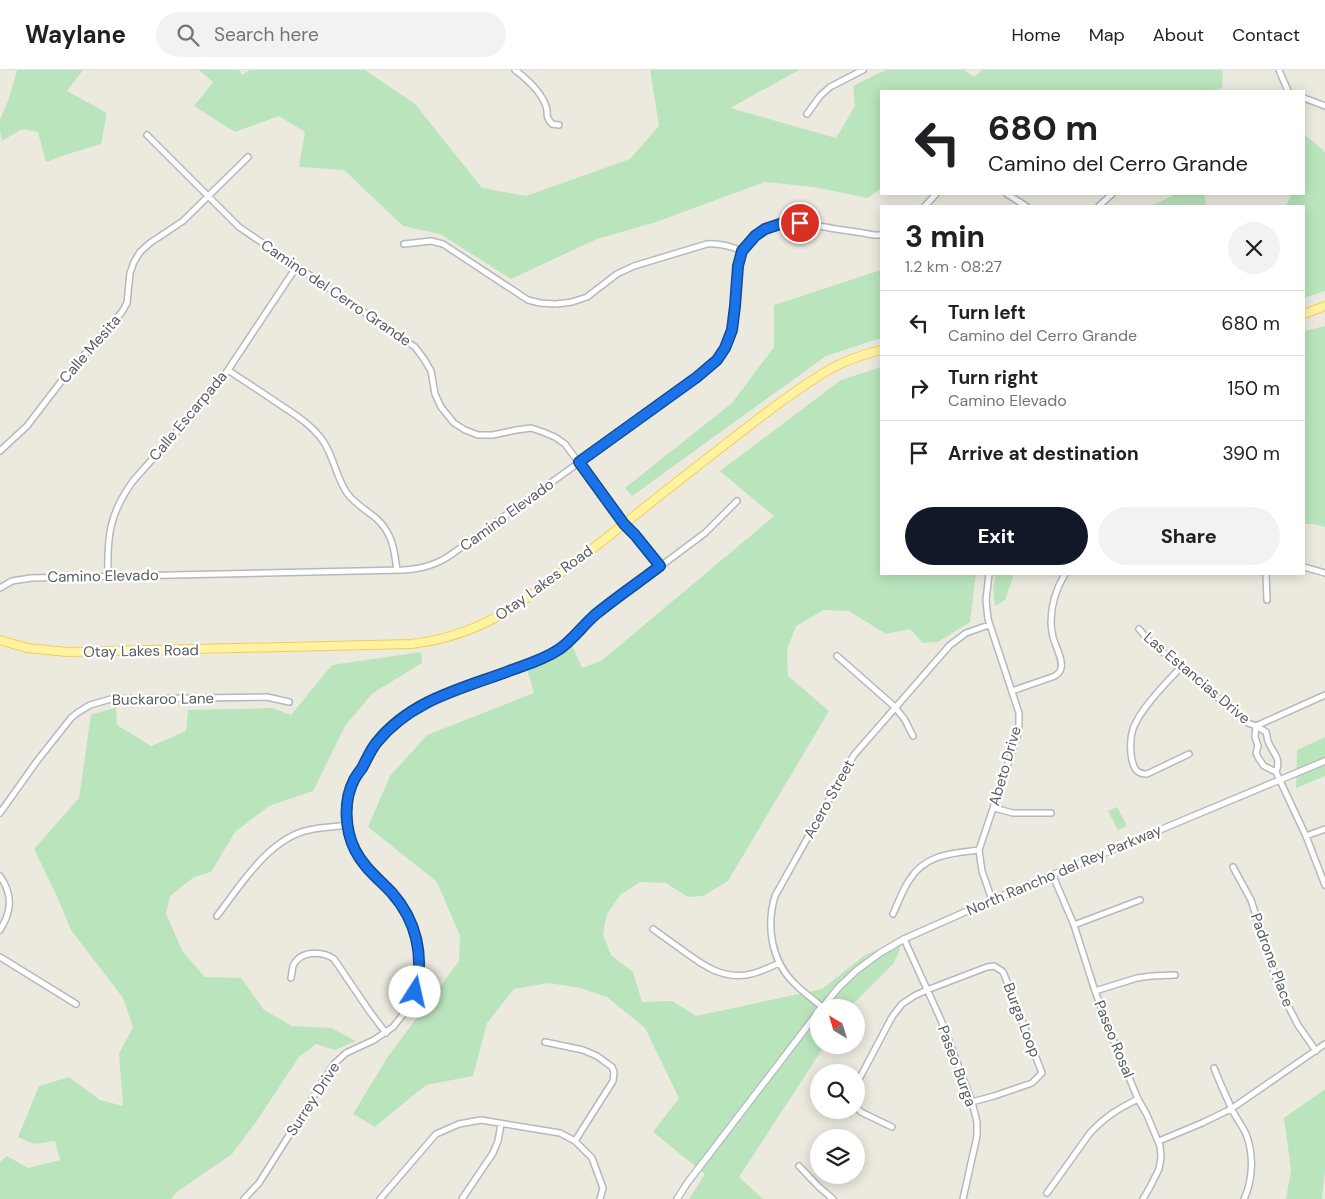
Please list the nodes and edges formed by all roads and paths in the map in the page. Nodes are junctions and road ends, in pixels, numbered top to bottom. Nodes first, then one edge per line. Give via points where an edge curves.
1 (515, 70) edge
2 (863, 70) edge
3 (1279, 70) edge
4 (1288, 90) edge
5 (1305, 98) edge
6 (1325, 106) edge
7 (807, 114) dead end
8 (559, 125) dead end
9 (147, 135) dead end
10 (248, 158) dead end
11 (935, 195) edge
12 (1009, 195) edge
13 (1111, 195) edge
14 (209, 197) junction
15 (927, 205) edge
16 (1024, 205) edge
17 (1100, 205) edge
18 (880, 234) edge
19 (404, 244) dead end
20 (742, 251) junction
21 (297, 266) junction
22 (1325, 306) edge
23 (1305, 314) edge
24 (880, 350) edge
25 (228, 370) junction
26 (0, 451) edge
27 (579, 462) junction
28 (737, 501) dead end
29 (624, 524) junction
30 (660, 566) junction
31 (1305, 567) edge
32 (397, 570) junction
33 (1325, 572) edge
34 (989, 575) edge
35 (1064, 575) edge
36 (1266, 575) edge
37 (108, 576) junction
38 (0, 588) edge
39 (1267, 600) dead end
40 (989, 625) junction
41 (1139, 629) dead end
42 (0, 640) edge
43 (838, 656) dead end
44 (1181, 667) junction
45 (1012, 691) junction
46 (1325, 695) edge
47 (288, 702) dead end
48 (895, 707) junction
49 (1256, 726) junction
50 (913, 736) dead end
51 (1268, 742) junction
52 (1258, 746) junction
53 (1189, 754) dead end
54 (1325, 761) edge
55 (1276, 772) junction
56 (1280, 780) junction
57 (994, 808) junction
58 (1051, 812) dead end
59 (0, 813) edge
60 (348, 826) junction
61 (1325, 829) edge
62 (1306, 836) junction
63 (979, 850) junction
64 (1233, 867) dead end
65 (0, 876) edge
66 (1053, 876) junction
67 (1325, 885) edge
68 (992, 900) junction
69 (1140, 900) dead end
70 (893, 914) dead end
71 (217, 916) dead end
72 (1074, 925) junction
73 (653, 929) dead end
74 (0, 930) edge
75 (904, 939) junction
76 (0, 957) edge
77 (780, 963) junction
78 (1175, 976) dead end
79 (291, 978) dead end
80 (928, 990) junction
81 (1095, 991) junction
82 (813, 999) edge
83 (829, 999) edge
84 (76, 1004) dead end
85 (810, 1023) edge
86 (386, 1032) junction
87 (545, 1042) dead end
88 (1325, 1044) edge
89 (1316, 1050) junction
90 (865, 1068) edge
91 (1214, 1068) dead end
92 (1138, 1099) junction
93 (972, 1102) junction
94 (1232, 1109) junction
95 (865, 1114) edge
96 (501, 1124) junction
97 (892, 1127) dead end
98 (575, 1141) junction
99 (1159, 1141) junction
100 (799, 1166) dead end
101 (1047, 1193) dead end
102 (244, 1199) edge
103 (380, 1199) edge
104 (462, 1199) edge
105 (600, 1199) edge
106 (678, 1199) edge
107 (833, 1199) edge
108 (963, 1199) edge
109 (1143, 1199) edge
110 (1244, 1199) edge

1 - 8 street via 537,91 546,106 547,118 552,124
2 - 7 street via 830,87
3 - 4 street
5 - 6 street
9 - 14 street, Camino del Cerro Grande
10 - 14 street, Calle Mesita
11 - 15 street
12 - 16 street
13 - 17 street
14 - 21 street, Camino del Cerro Grande via 239,227
14 - 26 street, Calle Mesita via 183,221 140,252 130,273 127,303 122,312 27,426
18 - 20 street via 783,223 760,232
19 - 20 street via 431,241 444,244 528,300 548,304 587,297 617,274 634,266 707,244
20 - 27 street, Camino Elevado via 732,330 717,360
21 - 25 street, Calle Escarpada
21 - 27 street, Camino del Cerro Grande via 415,347 431,371 441,407 460,427 478,435 531,428 560,440
22 - 23 main road
24 - 29 main road, Otay Lakes Road via 833,367 808,383 741,431
25 - 32 street via 316,432 330,451 348,493 387,532 393,544
25 - 37 street, Calle Escarpada via 126,490 109,535
27 - 29 street, Camino del Cerro Grande
27 - 32 street, Camino Elevado via 442,561 422,568
28 - 30 street, Surrey Drive via 705,533
29 - 30 street, Camino del Cerro Grande
29 - 42 main road, Otay Lakes Road via 506,612 470,630 423,643 67,652 27,648
30 - 60 street, Surrey Drive via 598,613 558,650 421,705 394,723 376,743 353,781 348,803
31 - 33 street
32 - 37 street, Camino Elevado
34 - 40 street, Abeto Drive via 986,600
35 - 45 street via 1054,598 1051,616 1060,672
36 - 39 street
37 - 38 street, Camino Elevado via 24,578
40 - 45 street, Abeto Drive
40 - 48 street, Acero Street via 966,633 950,645
41 - 44 street, Las Estancias Drive
43 - 48 street
44 - 49 street, Las Estancias Drive
44 - 53 street via 1136,722 1131,755 1136,770 1147,774
45 - 57 street, Abeto Drive via 1019,724
46 - 49 street
47 - 59 street, Buckaroo Lane via 267,697 111,699 93,704 65,724
48 - 50 street
48 - 77 street, Acero Street via 854,755 775,896 770,929
49 - 51 street, Las Estancias Drive via 1266,732
49 - 52 street, Las Estancias Drive
51 - 52 street
51 - 55 street, Las Estancias Drive via 1277,758
52 - 55 street, Las Estancias Drive via 1256,753 1259,759 1264,766
54 - 56 street, North Rancho del Rey Parkway
55 - 56 street, Las Estancias Drive
56 - 62 street, Las Estancias Drive
56 - 66 street, North Rancho del Rey Parkway
57 - 58 street via 1013,813
57 - 63 street, Abeto Drive
60 - 71 street via 308,830 280,843 266,854
60 - 86 street, Surrey Drive via 359,858 407,913 417,941 420,970 415,992 399,1021
61 - 62 street
62 - 67 street, Las Estancias Drive
63 - 68 street, Abeto Drive
63 - 70 street via 947,854 924,864 910,878
64 - 89 street, Padrone Place via 1251,900 1284,998
65 - 74 street via 7,888 10,904 7,919
66 - 68 street, North Rancho del Rey Parkway
66 - 72 street, Paseo Rosal
68 - 75 street, North Rancho del Rey Parkway
69 - 72 street
72 - 81 street, Paseo Rosal
73 - 77 street via 719,973 745,975
75 - 80 street, Paseo Burga
75 - 83 street, North Rancho del Rey Parkway via 857,970
76 - 84 street
77 - 82 street, Acero Street via 794,983
78 - 81 street via 1137,978
79 - 86 street via 293,966 300,957 314,953 334,959
80 - 90 street via 908,1000 895,1012
80 - 93 street, Paseo Burga
80 - 93 street, Burga Loop via 987,967 994,966 1004,974 1042,1073 1032,1084
81 - 92 street, Paseo Rosal
85 - 106 street
86 - 102 street, Surrey Drive via 338,1060 259,1183
87 - 98 street via 597,1056 614,1072 613,1081
88 - 89 street
89 - 94 street
91 - 94 street
92 - 99 street, Paseo Rosal
92 - 101 street via 1116,1110 1096,1126
93 - 108 street, Paseo Burga via 977,1136
94 - 99 street
94 - 110 street via 1246,1135 1250,1152 1251,1177
95 - 97 street
96 - 98 street via 560,1133
96 - 103 street via 473,1121 436,1134
96 - 104 street via 493,1153
98 - 105 street via 592,1158 603,1188
99 - 109 street, Paseo Rosal via 1159,1169
100 - 107 street

